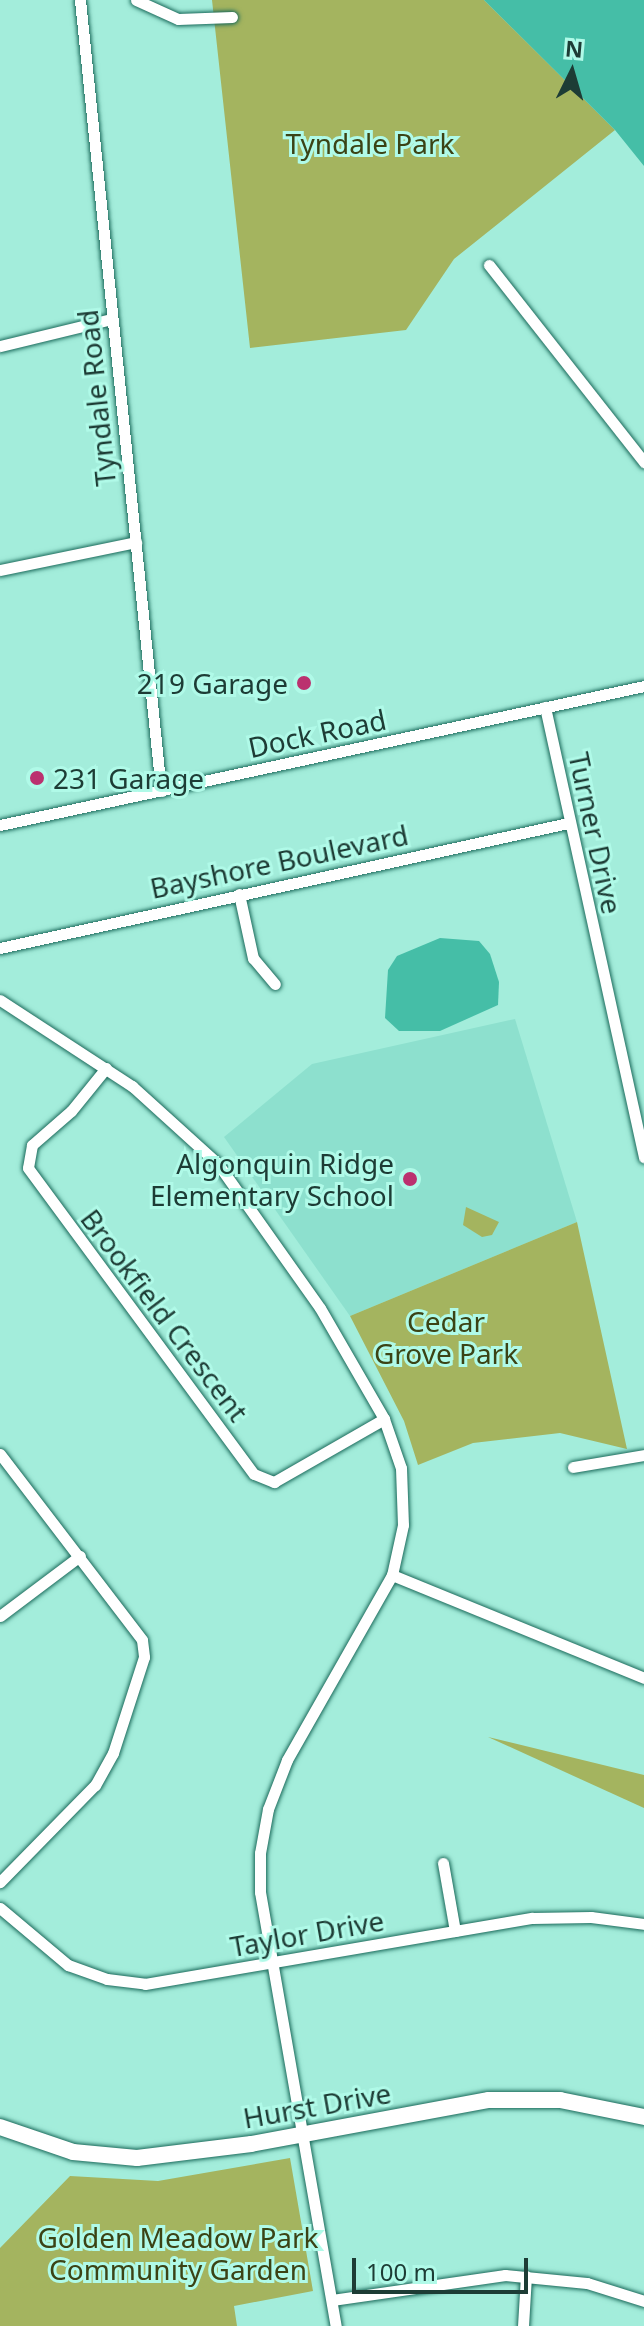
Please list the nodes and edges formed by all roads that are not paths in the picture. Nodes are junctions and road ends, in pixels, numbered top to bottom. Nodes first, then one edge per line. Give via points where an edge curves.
1 (80, 0) edge
2 (136, 0) edge
3 (232, 17) dead end
4 (489, 265) dead end
5 (112, 319) junction
6 (0, 346) edge
7 (644, 462) edge
8 (136, 542) junction
9 (0, 570) edge
10 (644, 686) edge
11 (545, 707) junction
12 (161, 791) junction
13 (568, 823) junction
14 (0, 825) edge
15 (239, 894) junction
16 (0, 948) edge
17 (275, 984) dead end
18 (0, 1000) edge
19 (106, 1068) junction
20 (644, 1157) edge
21 (384, 1419) junction
22 (0, 1454) edge
23 (644, 1455) edge
24 (573, 1467) dead end
25 (80, 1556) junction
26 (392, 1575) junction
27 (0, 1616) edge
28 (644, 1678) edge
29 (443, 1863) dead end
30 (0, 1882) edge
31 (0, 1908) edge
32 (644, 1924) edge
33 (455, 1931) junction
34 (272, 1963) junction
35 (644, 2117) edge
36 (0, 2127) edge
37 (302, 2135) junction
38 (526, 2276) junction
39 (332, 2300) junction
40 (644, 2301) edge
41 (336, 2326) edge
42 (523, 2326) edge

1 - 5 street, Tyndale Road
2 - 3 street via 178,19
4 - 7 street
5 - 6 street
5 - 8 street, Tyndale Road
8 - 9 street
8 - 12 street, Tyndale Road
10 - 11 street, Dock Road
11 - 12 street, Dock Road
11 - 13 street, Turner Drive
12 - 14 street, Dock Road
13 - 15 street, Bayshore Boulevard
13 - 20 street, Turner Drive
15 - 16 street, Bayshore Boulevard
15 - 17 street via 253,958
18 - 19 street
19 - 21 street via 186,1131 218,1164 304,1281
19 - 21 street, Brookfield Crescent via 71,1111 32,1145 28,1168 254,1474 274,1482
21 - 26 street via 401,1468 404,1499
22 - 25 street
23 - 24 street
25 - 27 street
25 - 30 street via 142,1640 144,1657 113,1753 95,1785
26 - 28 street
26 - 34 street via 287,1760 268,1809 259,1881
29 - 33 street
31 - 34 street, Taylor Drive via 52,1955 107,1979 145,1984
32 - 33 street, Taylor Drive via 547,1917
33 - 34 street, Taylor Drive
34 - 37 street
35 - 37 street, Hurst Drive via 582,2103 509,2099
36 - 37 street, Hurst Drive via 73,2152 124,2158
37 - 39 street
38 - 39 street via 458,2278
38 - 40 street via 587,2283
38 - 42 street
39 - 41 street

